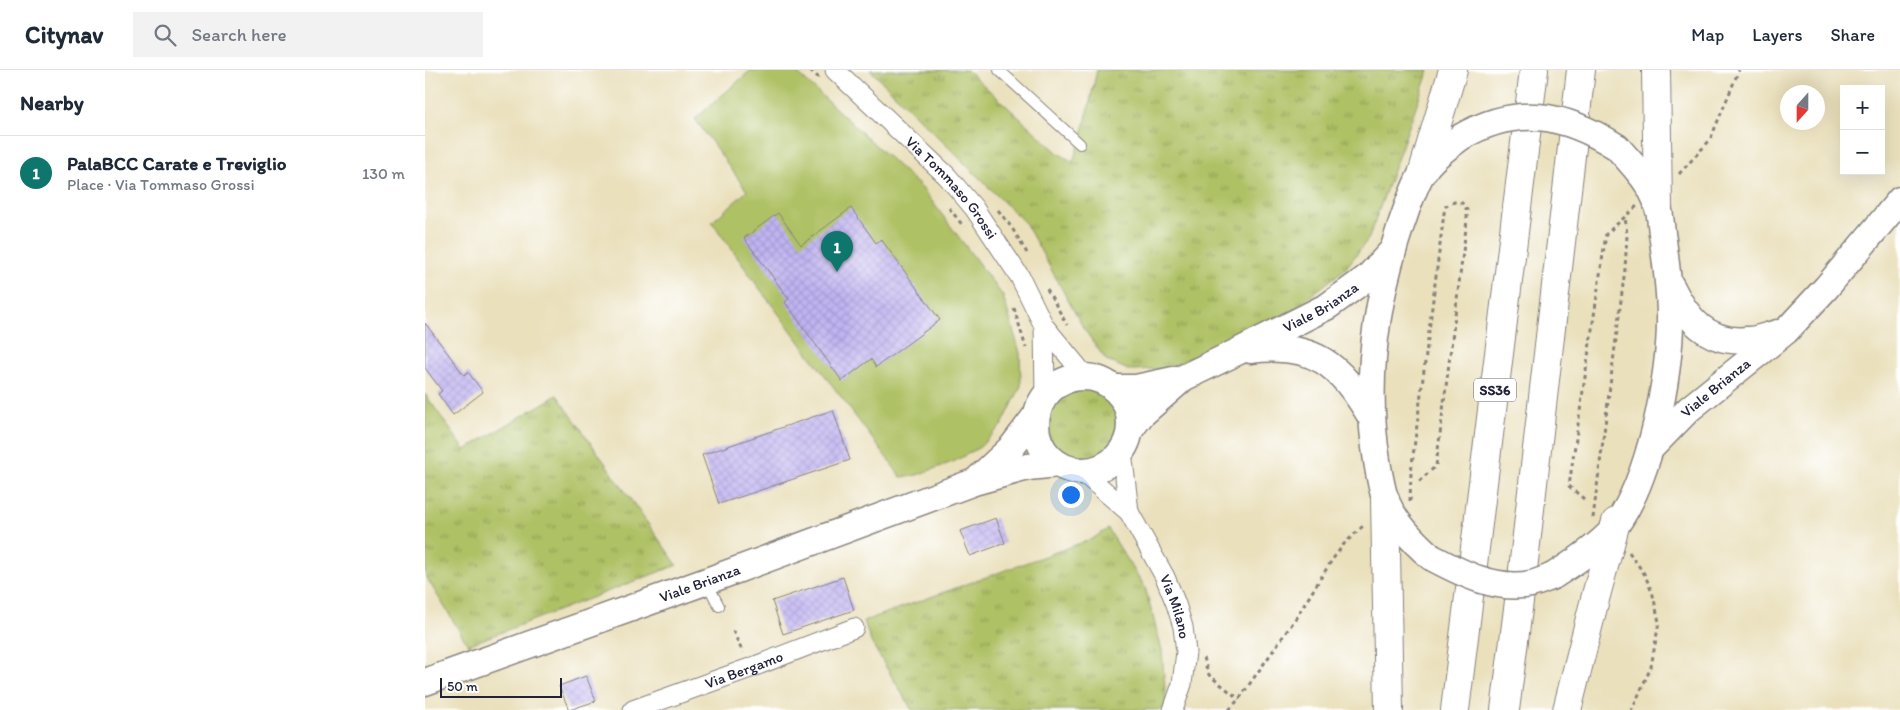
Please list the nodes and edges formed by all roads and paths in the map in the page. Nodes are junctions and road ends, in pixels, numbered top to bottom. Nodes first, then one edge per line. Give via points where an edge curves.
1 (810, 70) edge
2 (999, 70) edge
3 (1453, 70) edge
4 (1534, 70) edge
5 (1581, 70) edge
6 (1656, 70) edge
7 (1739, 70) edge
8 (828, 76) edge
9 (1079, 144) dead end
10 (1423, 171) junction
11 (1678, 175) dead end
12 (1900, 200) edge
13 (944, 202) dead end
14 (1648, 205) junction
15 (1625, 216) junction
16 (968, 233) dead end
17 (1393, 250) junction
18 (1668, 279) junction
19 (1012, 300) dead end
20 (1044, 326) junction
21 (1786, 331) junction
22 (1239, 351) junction
23 (1027, 354) dead end
24 (1086, 377) junction
25 (1183, 378) junction
26 (1113, 388) junction
27 (1041, 404) junction
28 (1372, 418) junction
29 (1126, 441) junction
30 (1649, 449) junction
31 (1069, 467) junction
32 (974, 482) junction
33 (1417, 483) dead end
34 (1584, 499) dead end
35 (1397, 502) junction
36 (1129, 512) junction
37 (1369, 521) dead end
38 (1616, 522) junction
39 (1589, 525) dead end
40 (1626, 547) dead end
41 (707, 581) junction
42 (719, 606) dead end
43 (854, 628) dead end
44 (733, 631) dead end
45 (750, 668) junction
46 (425, 682) edge
47 (641, 709) edge
48 (1173, 710) edge
49 (1229, 710) edge
50 (1389, 710) edge
51 (1455, 710) edge
52 (1505, 710) edge
53 (1567, 710) edge
54 (1632, 710) edge

1 - 8 path
2 - 9 lane
3 - 10 highway
4 - 51 highway, SS36
5 - 52 highway
6 - 14 highway
7 - 11 path via 1710,140
8 - 20 street, Via Tommaso Grossi via 947,176 974,208 1020,277
10 - 14 main road, bridge via 1461,137 1492,122 1533,116 1560,120 1598,135 1617,148 1644,178
10 - 17 main road
12 - 21 main road, Viale Brianza
13 - 16 path
14 - 15 path
14 - 18 main road
15 - 34 path via 1606,234 1570,476 1569,486
15 - 39 path via 1625,269 1593,518
17 - 22 main road, Viale Brianza via 1368,277 1328,306
17 - 28 main road via 1375,336
18 - 21 main road, Viale Brianza via 1688,316 1711,333 1730,340 1750,340
18 - 30 main road via 1667,368
19 - 23 path
20 - 24 street, Via Tommaso Grossi
20 - 27 street, Via Tommaso Grossi
21 - 30 main road, Viale Brianza via 1689,409
22 - 25 main road, Viale Brianza
22 - 28 main road, Viale Brianza via 1272,347 1310,354 1345,378
24 - 26 main road via 1101,380
24 - 27 main road via 1063,381 1053,387
25 - 26 main road, Viale Brianza via 1136,388
25 - 29 main road, Viale Brianza via 1141,415
26 - 29 main road via 1121,396 1130,418
27 - 31 main road via 1036,428 1039,442 1047,454
27 - 32 main road, Viale Brianza via 1012,447
28 - 35 main road via 1374,444
29 - 31 main road via 1103,466 1096,469
29 - 36 street, Via Milano
30 - 38 main road via 1636,487
31 - 32 main road, Viale Brianza via 1028,467
31 - 36 street, Via Milano
32 - 41 main road, Viale Brianza
33 - 35 path via 1436,466 1467,220 1467,210 1462,203 1446,206 1444,213 1411,472
35 - 38 main road, bridge via 1397,520 1431,557 1481,581 1508,585 1531,584 1553,576 1608,535
35 - 50 highway
36 - 48 street, Via Milano via 1165,577 1183,627 1186,652 1182,684
37 - 49 path via 1332,560 1294,621
38 - 53 highway
40 - 54 path via 1645,575 1659,622 1651,667
41 - 42 lane
41 - 46 main road, Viale Brianza
43 - 45 street, Via Bergamo
44 - 45 path
45 - 47 street, Via Bergamo

